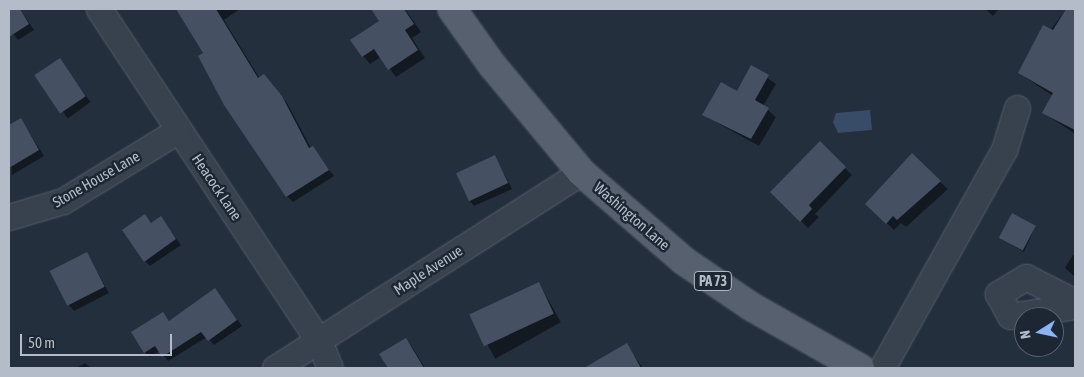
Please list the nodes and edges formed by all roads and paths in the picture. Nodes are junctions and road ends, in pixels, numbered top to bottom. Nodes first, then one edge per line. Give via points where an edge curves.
1 (98, 9) edge
2 (452, 9) edge
3 (1017, 108) dead end
4 (179, 130) junction
5 (581, 172) junction
6 (9, 217) edge
7 (1075, 302) edge
8 (1075, 306) edge
9 (319, 341) junction
10 (275, 368) edge
11 (330, 368) edge
12 (860, 368) edge
13 (882, 368) edge

1 - 4 street, Heacock Lane
2 - 5 main road, Washington Lane / PA 73 via 492,66
3 - 13 street via 1004,150
4 - 6 street, Stone House Lane via 63,202
4 - 9 street, Heacock Lane
5 - 9 street, Maple Avenue
5 - 12 main road, Washington Lane / PA 73 via 684,260 752,307
7 - 8 street via 1026,277 998,294 1010,316
9 - 10 street, Maple Avenue
9 - 11 street, Heacock Lane

